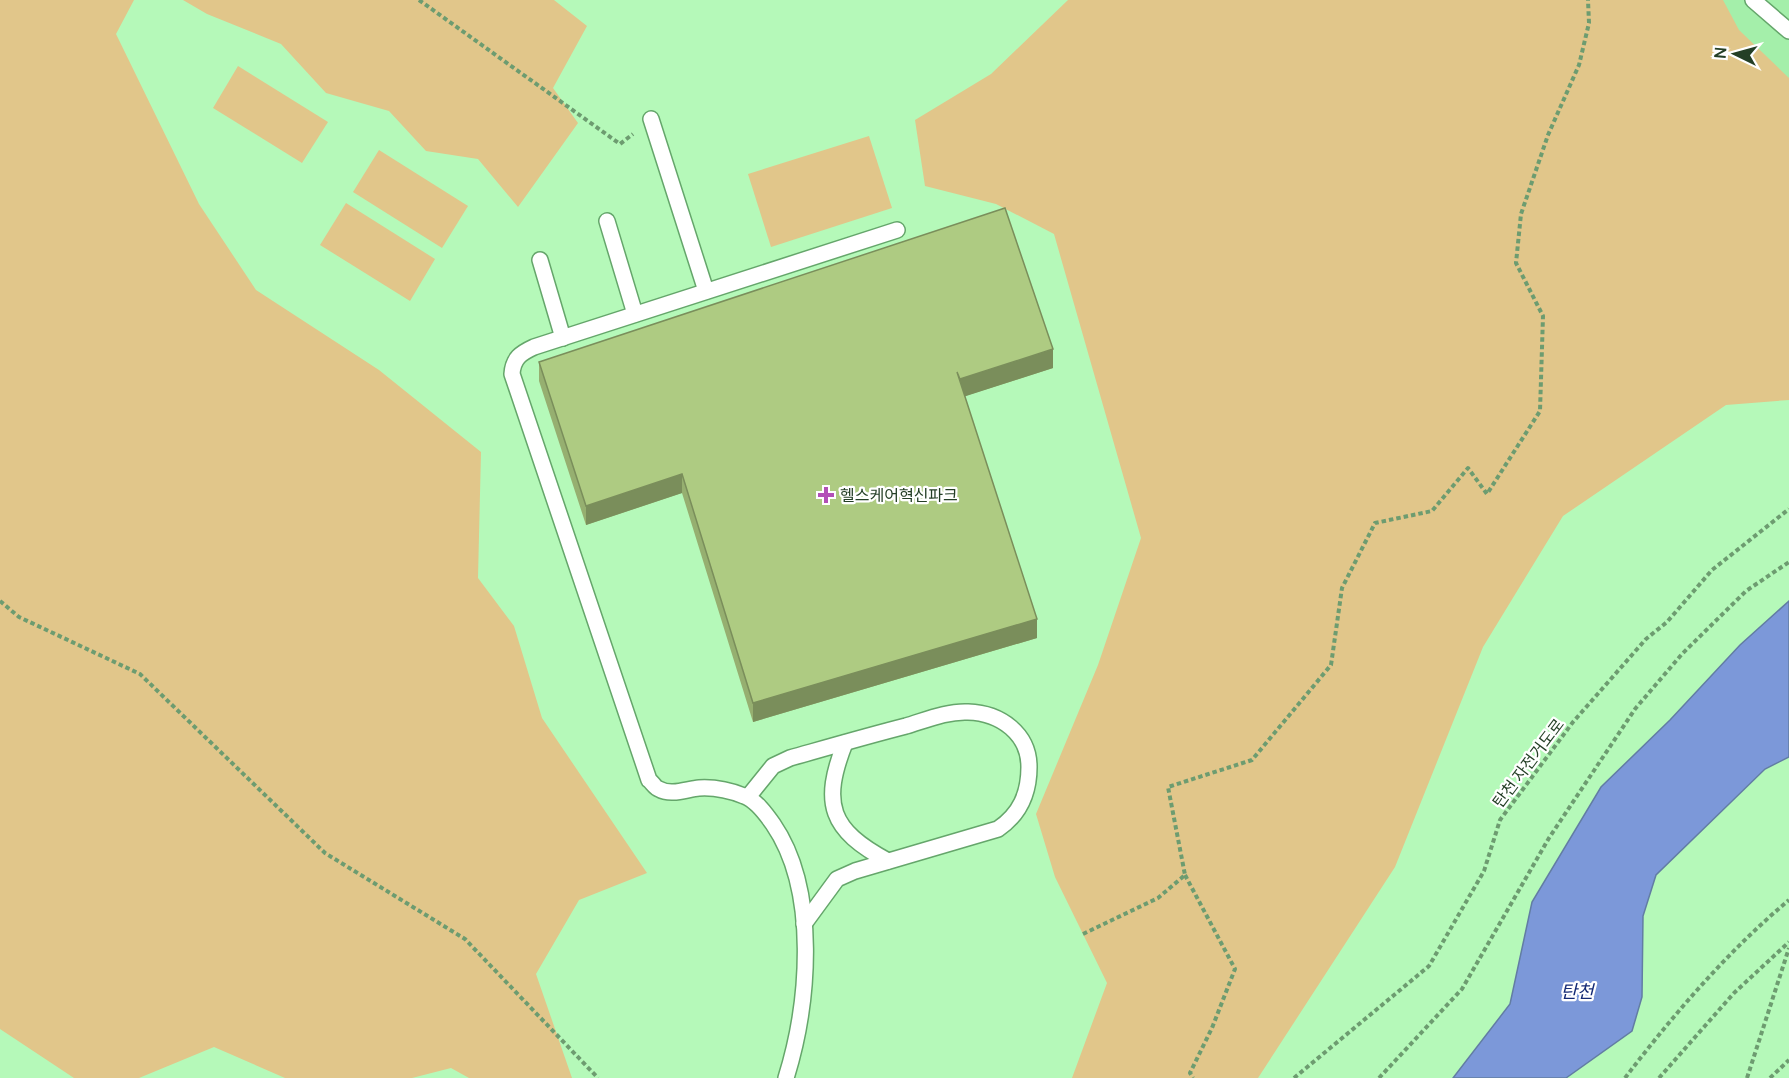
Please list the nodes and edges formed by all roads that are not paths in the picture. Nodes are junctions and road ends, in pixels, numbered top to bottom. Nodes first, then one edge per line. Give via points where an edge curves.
1 (1753, 0) edge
2 (1789, 32) edge
3 (651, 119) road end
4 (607, 221) dead end
5 (897, 230) dead end
6 (540, 260) dead end
7 (706, 291) junction
8 (635, 314) junction
9 (563, 338) junction
10 (845, 743) junction
11 (748, 797) junction
12 (888, 861) junction
13 (804, 924) junction
14 (786, 1078) edge

1 - 2 lane
3 - 7 lane
4 - 8 lane
5 - 7 lane
6 - 9 lane
7 - 8 lane
8 - 9 lane
9 - 11 lane via 522,353 513,363 512,374 649,780 659,790 722,788
10 - 11 lane via 773,766
10 - 12 lane via 831,786 839,822 862,848
10 - 12 lane via 950,713 968,712 987,714 1005,722 1021,736 1029,756 1025,798 1013,819 998,829
11 - 13 lane via 766,813 781,835
12 - 13 lane via 837,879
13 - 14 lane via 801,1013

